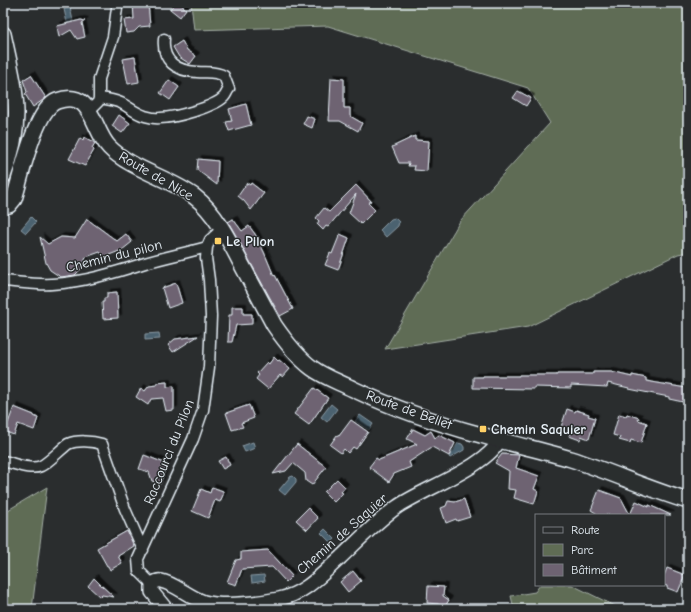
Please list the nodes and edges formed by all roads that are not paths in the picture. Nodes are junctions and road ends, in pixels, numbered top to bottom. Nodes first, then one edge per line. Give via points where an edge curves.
1 (117, 3) edge
2 (3, 34) edge
3 (164, 39) dead end
4 (100, 98) junction
5 (90, 110) junction
6 (3, 176) edge
7 (3, 207) edge
8 (209, 212) joint
9 (221, 230) junction
10 (207, 247) junction
11 (3, 281) edge
12 (499, 440) junction
13 (3, 461) edge
14 (688, 501) edge
15 (143, 550) junction
16 (152, 584) junction
17 (166, 609) edge

1 - 4 street via 114,37 99,78
2 - 6 main road via 17,104 14,145
3 - 4 street via 165,53 172,64 187,71 219,73 224,76 229,89 224,97 194,112 159,119 134,112 122,103
4 - 5 street
5 - 7 main road via 75,100 64,99 50,105 37,125 14,199 9,206
5 - 8 main road, Route de Nice via 108,146 117,154 183,188
8 - 9 main road, Route de Bellet
9 - 10 street
9 - 12 main road, Route de Bellet via 230,242 274,325 293,351 312,368 372,398
10 - 11 street, Chemin du pilon via 85,280 53,284
10 - 15 street, Raccourci du Pilon via 211,316 209,367 203,410 193,439
12 - 14 main road, Route de Bellet via 572,460
12 - 16 street, Chemin de Saquier via 494,449 480,461 393,510 308,587 289,597 246,604 204,602 160,581
13 - 15 street via 41,466 73,442 102,444 119,494
15 - 16 street, Raccourci du Pilon via 138,559 139,571
16 - 17 street via 152,592

